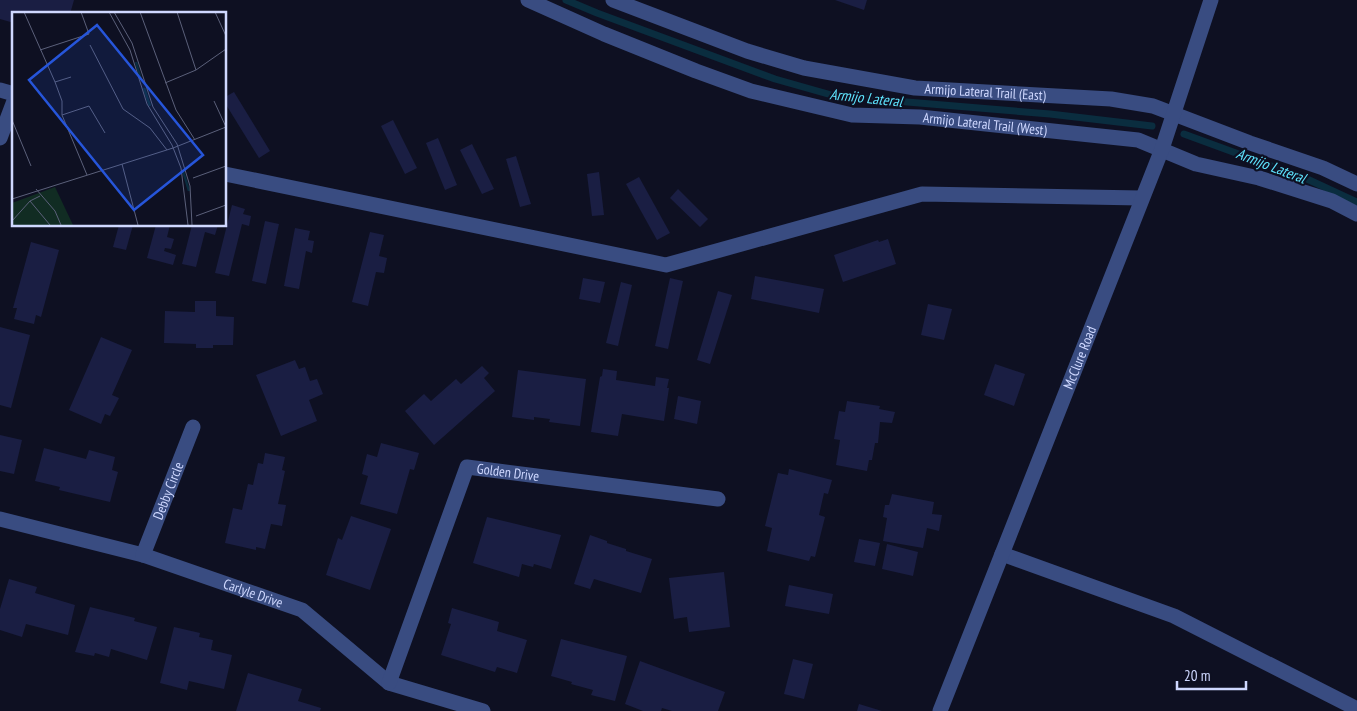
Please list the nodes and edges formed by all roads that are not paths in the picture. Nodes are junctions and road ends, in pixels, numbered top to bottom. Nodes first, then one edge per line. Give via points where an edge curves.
1 (528, 0) edge
2 (613, 0) edge
3 (1212, 0) edge
4 (12, 106) edge
5 (1174, 115) junction
6 (0, 138) edge
7 (1162, 149) junction
8 (226, 174) edge
9 (1357, 184) edge
10 (1141, 198) junction
11 (1357, 214) edge
12 (193, 427) dead end
13 (718, 499) dead end
14 (0, 519) edge
15 (1002, 554) junction
16 (143, 555) junction
17 (389, 683) junction
18 (1357, 709) edge
19 (483, 711) edge
20 (940, 711) edge

1 - 7 street, Armijo Lateral Trail (West) via 696,71 751,91 788,100 852,115 920,118 1138,140
2 - 5 street, Armijo Lateral Trail (East) via 747,51 804,68 915,88 1111,99 1154,106
3 - 5 street, McClure Road
4 - 6 street
5 - 7 street, McClure Road
5 - 9 street, Armijo Lateral Trail (East) via 1322,168
7 - 10 street, McClure Road
7 - 11 street, Armijo Lateral Trail (West) via 1196,164 1259,178 1332,201
8 - 10 street via 666,265 922,194
10 - 15 street, McClure Road
12 - 16 street, Debby Circle
13 - 17 street, Golden Drive via 467,468
14 - 16 street, Carlyle Drive
15 - 18 street via 1174,616
15 - 20 street, McClure Road
16 - 17 street, Carlyle Drive via 302,610
17 - 19 street, Carlyle Drive

